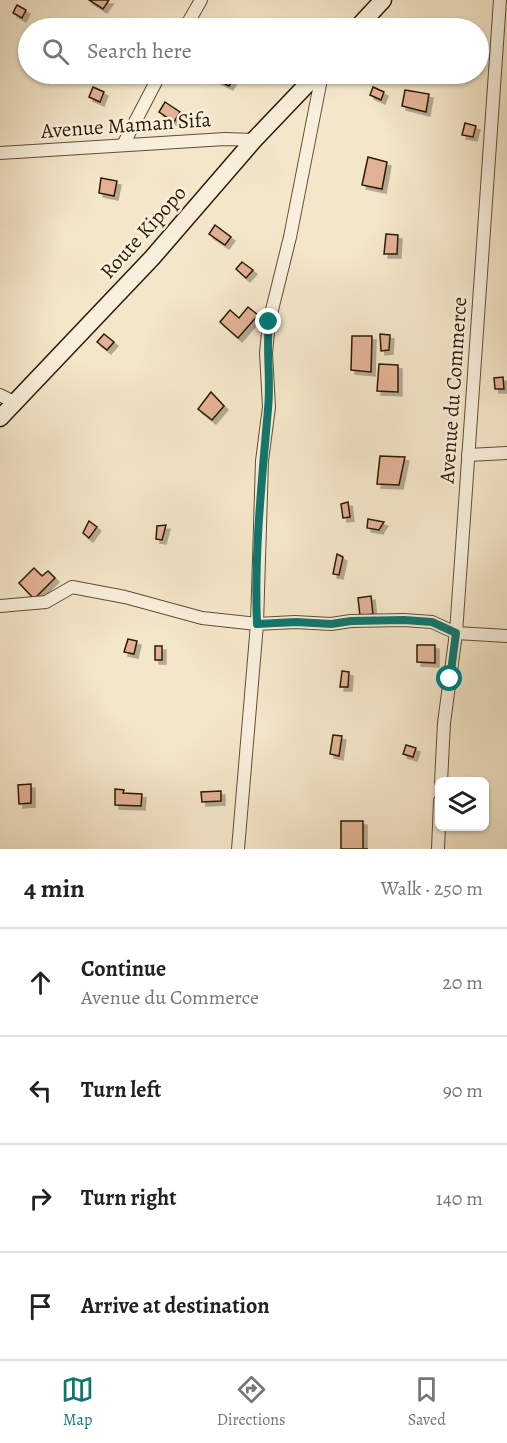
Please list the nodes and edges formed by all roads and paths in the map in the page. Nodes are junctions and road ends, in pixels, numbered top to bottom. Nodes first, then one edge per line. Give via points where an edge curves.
1 (201, 0) edge
2 (383, 0) edge
3 (500, 0) edge
4 (191, 18) edge
5 (366, 18) edge
6 (155, 84) edge
7 (307, 84) edge
8 (320, 84) edge
9 (254, 140) junction
10 (123, 145) junction
11 (0, 153) edge
12 (7, 399) edge
13 (0, 418) edge
14 (507, 453) edge
15 (468, 455) junction
16 (0, 606) edge
17 (257, 624) junction
18 (456, 633) junction
19 (507, 636) edge
20 (441, 777) edge
21 (439, 831) edge
22 (238, 849) edge
23 (438, 849) edge

1 - 4 street
2 - 5 main road
3 - 15 street, Avenue du Commerce
6 - 10 street
7 - 9 main road, Route Kipopo
8 - 17 street via 269,322 269,407 262,461
9 - 10 street, Avenue Maman Sifa
9 - 12 main road, Route Kipopo via 144,266
10 - 11 street, Avenue Maman Sifa
12 - 13 main road, Route Kipopo
14 - 15 street
15 - 18 street, Avenue du Commerce
16 - 17 street via 46,602 72,587 202,618
17 - 18 street via 404,620 432,622
17 - 22 street
18 - 19 street
18 - 20 street, Avenue du Commerce
21 - 23 street

